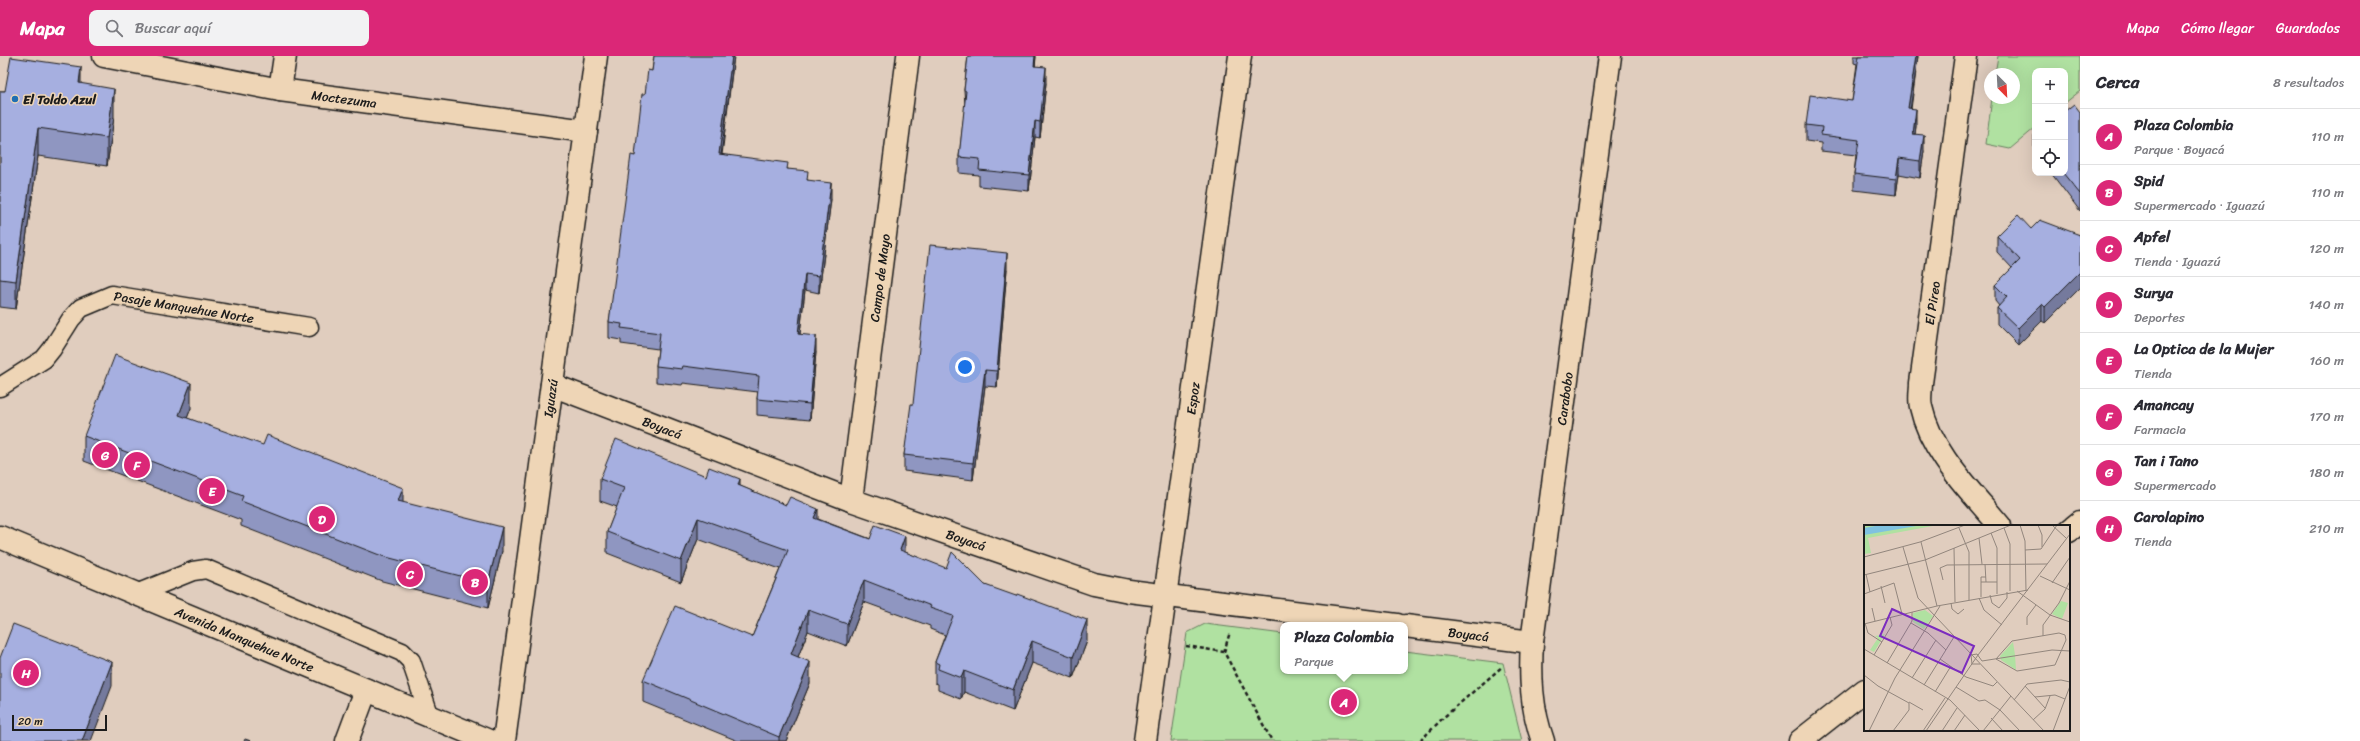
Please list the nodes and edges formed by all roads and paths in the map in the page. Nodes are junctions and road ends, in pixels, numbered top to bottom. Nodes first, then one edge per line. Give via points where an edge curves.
1 (104, 56) edge
2 (284, 56) edge
3 (596, 56) edge
4 (908, 56) edge
5 (1240, 56) edge
6 (1610, 56) edge
7 (1966, 56) edge
8 (280, 90) junction
9 (586, 131) junction
10 (309, 327) dead end
11 (552, 386) junction
12 (0, 387) edge
13 (851, 500) junction
14 (2080, 522) edge
15 (1999, 525) edge
16 (2070, 530) edge
17 (0, 537) edge
18 (136, 594) junction
19 (1165, 595) junction
20 (1374, 622) edge
21 (1408, 626) edge
22 (1160, 642) junction
23 (1532, 642) junction
24 (366, 690) junction
25 (1864, 691) edge
26 (430, 717) junction
27 (466, 736) edge
28 (1811, 738) edge
29 (347, 741) edge
30 (489, 741) edge
31 (504, 741) edge
32 (1145, 741) edge
33 (1272, 741) edge
34 (1420, 741) edge
35 (1543, 741) edge

1 - 8 street, Moctezuma
2 - 8 street
3 - 9 street, Iguazú
4 - 13 street, Campo de Mayo
5 - 19 street, Espoz
6 - 23 street, Carabobo
7 - 15 street, El Pireo via 1922,375 1920,406 1929,434 1951,466
8 - 9 street, Moctezuma
9 - 11 street, Iguazú
10 - 12 lane, Pasaje Manquehue Norte via 112,295 81,308 44,359
11 - 13 street, Boyacá
11 - 31 street, Iguazú
13 - 19 street, Boyacá via 1094,584
14 - 16 street
17 - 18 street, Avenida Manquehue Norte
18 - 24 street, Avenida Manquehue Norte
18 - 26 lane via 193,571 206,569 402,652 411,661
19 - 20 street, Boyacá
19 - 22 street, Espoz
21 - 23 street, Boyacá
22 - 32 street, Espoz
22 - 33 path via 1224,652
23 - 34 path via 1444,717
23 - 35 street, Carabobo via 1532,701
24 - 26 street, Avenida Manquehue Norte
24 - 29 street
25 - 28 street
26 - 27 street, Avenida Manquehue Norte
27 - 30 street, Avenida Manquehue Norte

